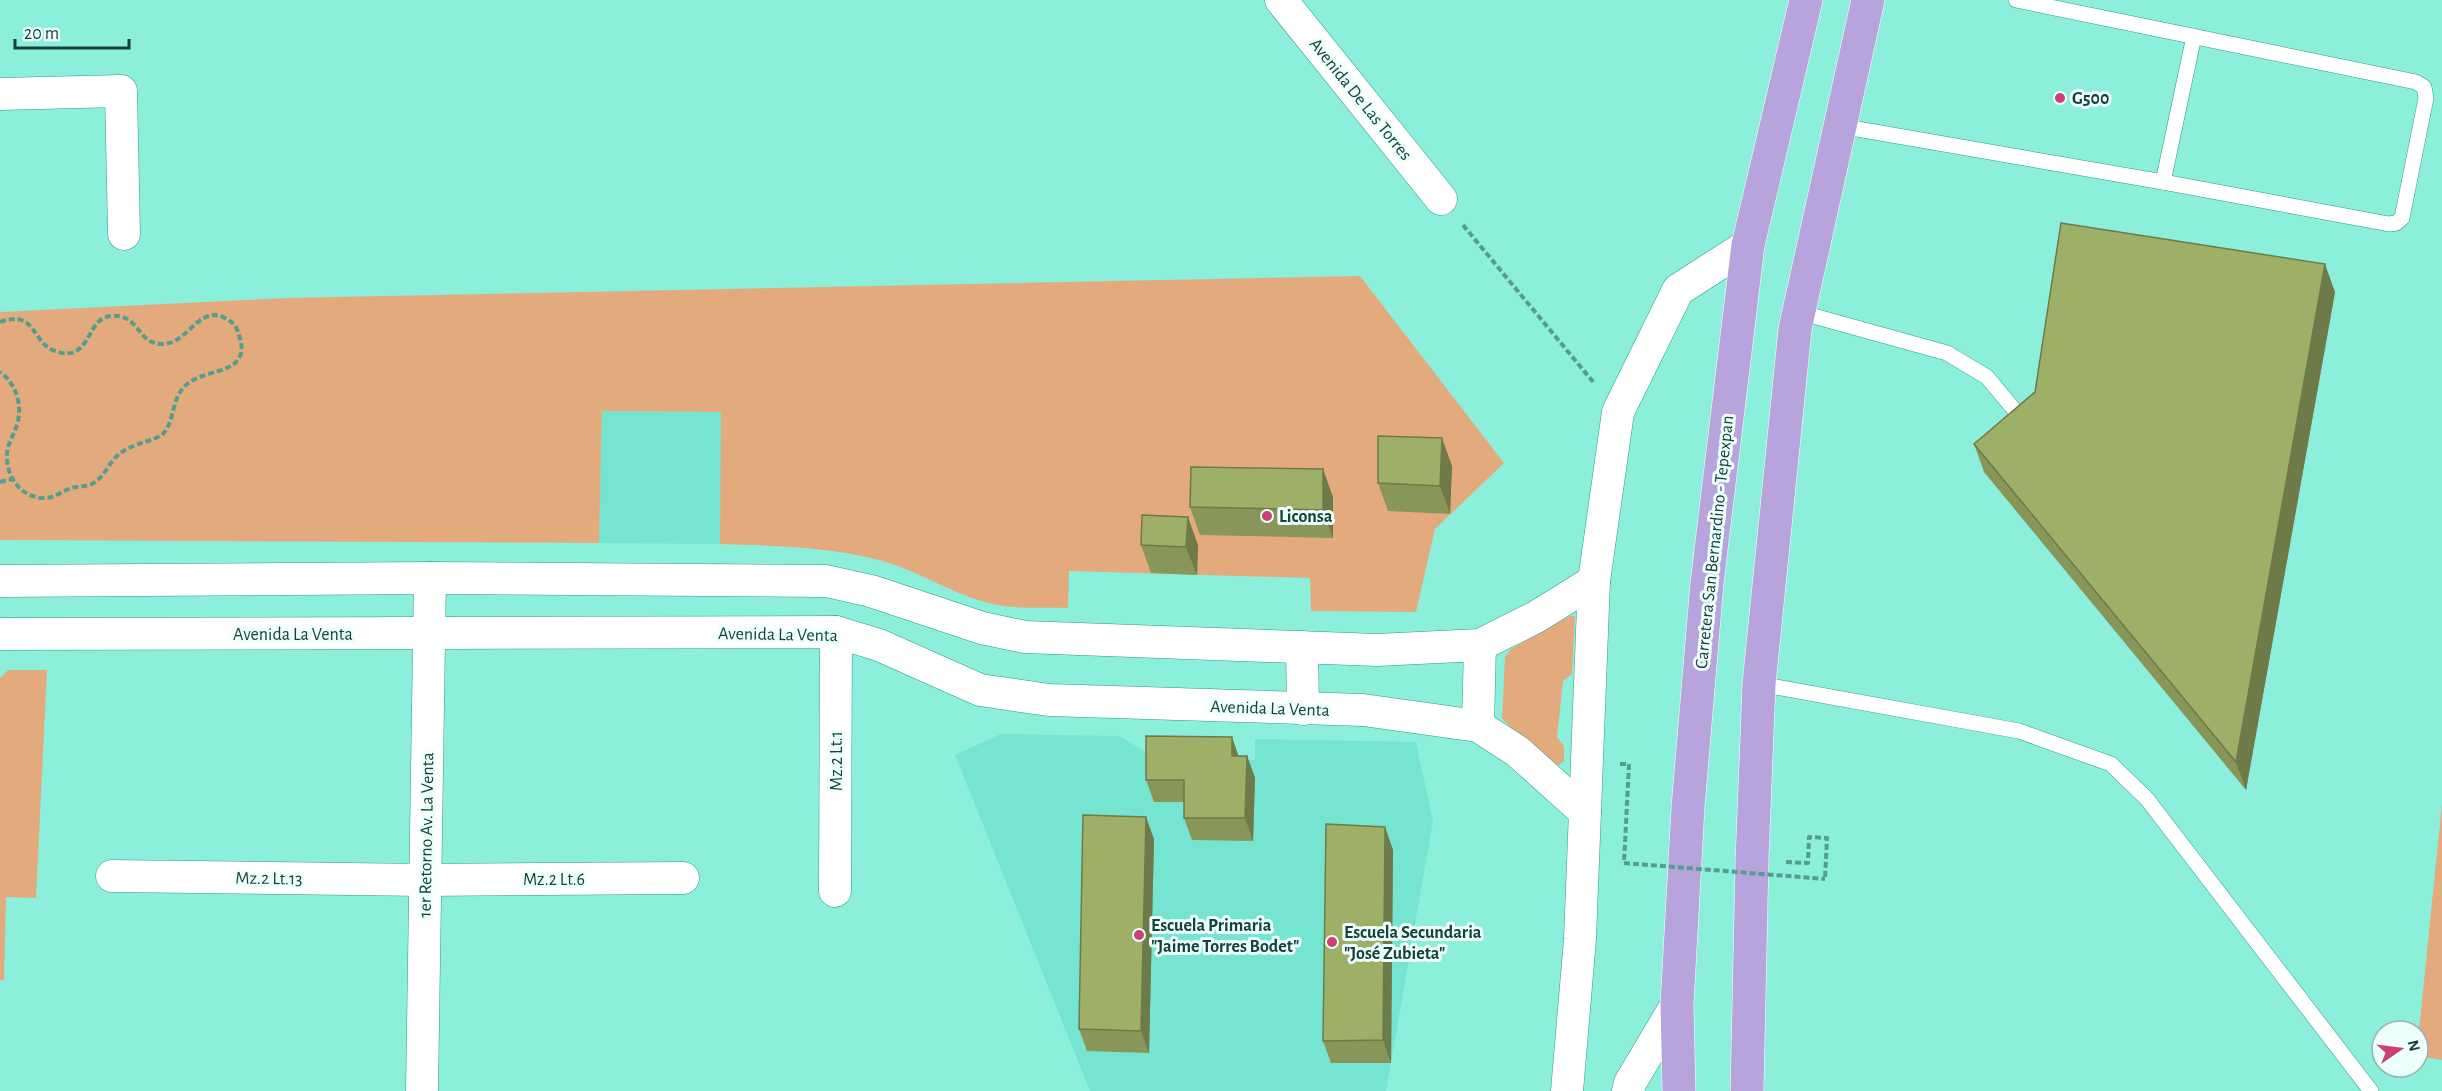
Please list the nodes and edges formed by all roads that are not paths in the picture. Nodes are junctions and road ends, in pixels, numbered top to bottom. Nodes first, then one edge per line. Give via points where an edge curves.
1 (1281, 0) edge
2 (1806, 0) edge
3 (1868, 0) edge
4 (2016, 0) edge
5 (2194, 36) junction
6 (0, 94) edge
7 (1840, 126) junction
8 (2163, 182) junction
9 (1441, 198) road end
10 (124, 234) dead end
11 (1748, 245) junction
12 (1798, 312) junction
13 (2039, 439) edge
14 (430, 578) junction
15 (0, 581) edge
16 (1594, 581) junction
17 (836, 632) junction
18 (0, 634) edge
19 (429, 634) junction
20 (1480, 645) junction
21 (1302, 647) junction
22 (1759, 684) junction
23 (1303, 709) junction
24 (1478, 726) junction
25 (1585, 812) junction
26 (112, 876) dead end
27 (683, 878) dead end
28 (425, 880) junction
29 (835, 891) dead end
30 (1677, 1004) junction
31 (422, 1091) edge
32 (1567, 1091) edge
33 (1628, 1091) edge
34 (1679, 1091) edge
35 (1747, 1091) edge
36 (2371, 1091) edge

1 - 9 street, Avenida De Las Torres
2 - 11 highway, Carretera San Bernardino - Tepexpan
3 - 7 highway
4 - 5 lane
5 - 8 lane
5 - 8 lane via 2416,82 2424,87 2426,98 2402,218 2389,224
6 - 10 street via 121,91
7 - 8 lane
7 - 12 highway
11 - 16 street via 1678,290 1618,412
11 - 30 highway, Carretera San Bernardino - Tepexpan via 1707,583 1688,807
12 - 13 lane via 1947,353 1987,377
12 - 22 highway
14 - 15 street
14 - 19 street, 1er Retorno Av. La Venta
14 - 21 street via 826,581 1025,637
16 - 20 street
16 - 25 street
17 - 19 street, Avenida La Venta
17 - 23 street, Avenida La Venta via 879,645 980,690 1049,700
17 - 29 street, Mz.2 Lt.1
18 - 19 street, Avenida La Venta
19 - 28 street, 1er Retorno Av. La Venta
20 - 21 street via 1377,650
20 - 24 street
21 - 23 street
22 - 35 highway
22 - 36 lane via 2019,731 2111,764 2147,798
23 - 24 street, Avenida La Venta via 1363,710
24 - 25 street, Avenida La Venta via 1517,751
25 - 32 street via 1580,939
26 - 28 street, Mz.2 Lt.13
27 - 28 street, Mz.2 Lt.6
28 - 31 street, 1er Retorno Av. La Venta
30 - 33 street
30 - 34 highway, Carretera San Bernardino - Tepexpan

